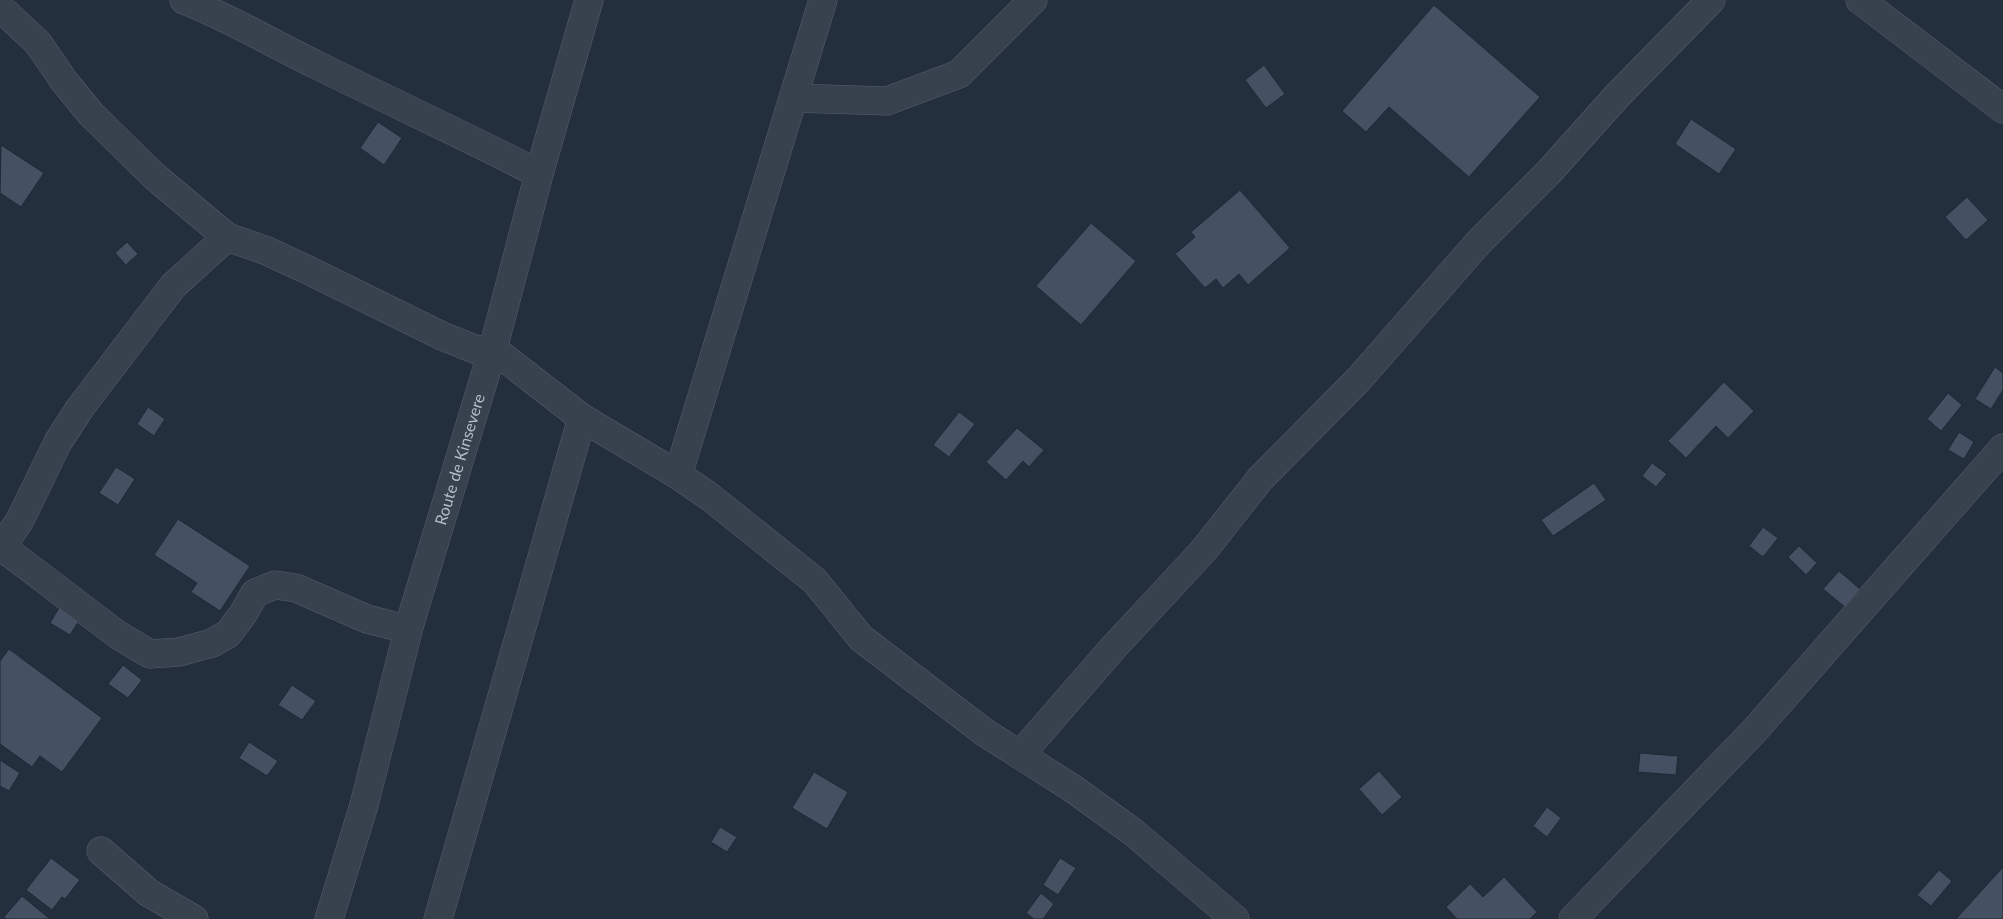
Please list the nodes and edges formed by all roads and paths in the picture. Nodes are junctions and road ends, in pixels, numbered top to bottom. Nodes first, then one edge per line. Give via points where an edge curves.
1 (184, 0) edge
2 (589, 0) edge
3 (823, 0) edge
4 (1033, 0) edge
5 (1711, 0) edge
6 (1860, 0) edge
7 (0, 9) edge
8 (793, 98) junction
9 (2003, 109) edge
10 (539, 174) junction
11 (227, 237) junction
12 (493, 349) junction
13 (582, 418) junction
14 (2003, 448) edge
15 (678, 475) junction
16 (1, 548) edge
17 (410, 623) junction
18 (1020, 755) junction
19 (101, 851) dead end
20 (194, 919) edge
21 (329, 919) edge
22 (438, 919) edge
23 (1235, 919) edge
24 (1573, 919) edge

1 - 10 street
2 - 10 street, Route de Kinsevere
3 - 8 street
4 - 8 street via 959,74 887,101
5 - 18 street via 1478,243 1358,380 1260,479 1204,550
6 - 9 street
7 - 11 street via 38,42 91,114 154,176
8 - 15 street
10 - 12 street, Route de Kinsevere
11 - 12 street via 267,251 442,336 477,350
11 - 16 street via 173,286 80,408 58,442 20,520
12 - 13 street
12 - 17 street, Route de Kinsevere
13 - 15 street
13 - 22 street
14 - 24 street via 1755,730
15 - 18 street via 815,581 861,638 984,732
16 - 17 street via 118,635 150,654 179,652 212,643 228,634 255,593 275,585 296,588 367,620 402,628
17 - 21 street, Route de Kinsevere via 364,805
18 - 23 street via 1133,832
19 - 20 street via 149,893

